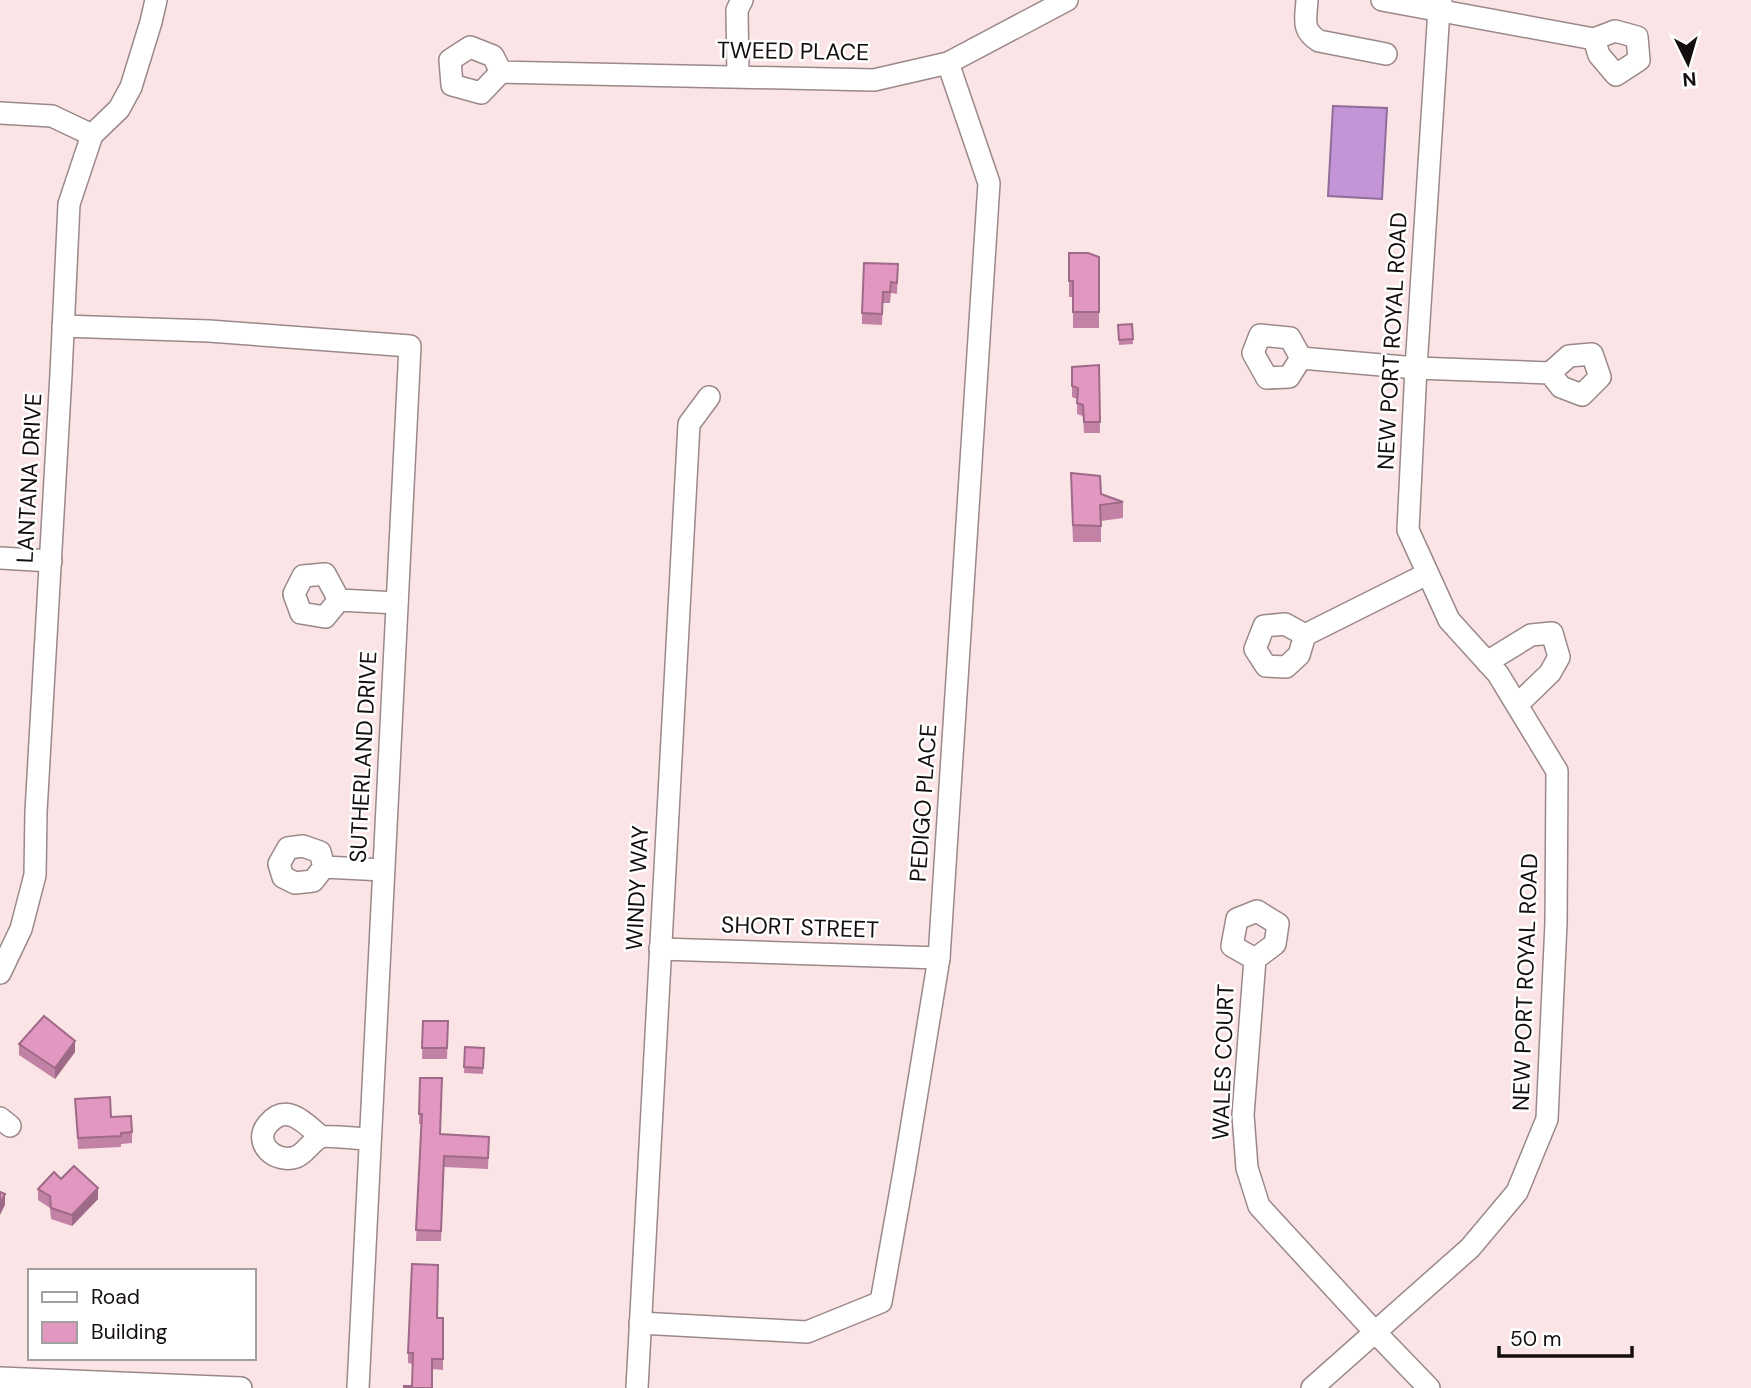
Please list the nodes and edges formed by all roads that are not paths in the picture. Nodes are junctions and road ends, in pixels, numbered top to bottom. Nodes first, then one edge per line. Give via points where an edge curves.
1 (156, 0) edge
2 (741, 0) edge
3 (1068, 0) edge
4 (1307, 0) edge
5 (1382, 0) edge
6 (1440, 5) edge
7 (1594, 38) dead end
8 (1386, 54) dead end
9 (948, 63) junction
10 (500, 72) dead end
11 (737, 76) junction
12 (0, 113) edge
13 (92, 135) junction
14 (63, 326) junction
15 (1301, 358) dead end
16 (1416, 368) junction
17 (1550, 373) dead end
18 (709, 397) dead end
19 (0, 558) edge
20 (51, 561) junction
21 (1427, 574) junction
22 (339, 600) dead end
23 (397, 603) junction
24 (1306, 635) dead end
25 (1487, 662) junction
26 (1517, 705) junction
27 (324, 867) dead end
28 (383, 870) junction
29 (660, 949) junction
30 (939, 958) junction
31 (1255, 959) dead end
32 (0, 973) edge
33 (321, 1137) dead end
34 (370, 1139) junction
35 (640, 1323) junction
36 (1374, 1331) junction
37 (0, 1378) edge
38 (241, 1388) edge
39 (358, 1388) edge
40 (637, 1388) edge
41 (1312, 1388) edge
42 (1429, 1388) edge

1 - 13 street, LANTANA DRIVE via 131,87 119,109
2 - 11 street
3 - 9 street, TWEED PLACE
4 - 8 street via 1311,36
5 - 6 street
6 - 7 street
6 - 16 street, NEW PORT ROYAL ROAD
9 - 11 street, TWEED PLACE via 874,80
9 - 30 street, PEDIGO PLACE via 989,183
10 - 11 street, TWEED PLACE
12 - 13 street via 52,116
13 - 14 street, LANTANA DRIVE via 69,204
14 - 20 street, LANTANA DRIVE
14 - 23 street, SUTHERLAND DRIVE via 410,346
15 - 16 street
16 - 17 street
16 - 21 street, NEW PORT ROYAL ROAD via 1408,530
18 - 29 street, WINDY WAY via 689,424
19 - 20 street
20 - 32 street, LANTANA DRIVE via 35,875 21,929
21 - 24 street
21 - 25 street, NEW PORT ROYAL ROAD via 1449,620
22 - 23 street
23 - 28 street, SUTHERLAND DRIVE
25 - 26 street, NEW PORT ROYAL ROAD
25 - 26 street via 1531,635 1552,633 1559,657 1550,673
26 - 36 street, NEW PORT ROYAL ROAD via 1557,771 1547,1119 1517,1192 1470,1248
27 - 28 street
28 - 34 street, SUTHERLAND DRIVE
29 - 30 street, SHORT STREET
29 - 35 street, WINDY WAY
30 - 35 street, PEDIGO PLACE via 881,1302 807,1332
31 - 36 street, WALES COURT via 1243,1115 1247,1168 1259,1206
33 - 34 street
34 - 39 street, SUTHERLAND DRIVE
35 - 40 street, WINDY WAY
36 - 41 street, NEW PORT ROYAL ROAD
36 - 42 street, WALES COURT
37 - 38 street

